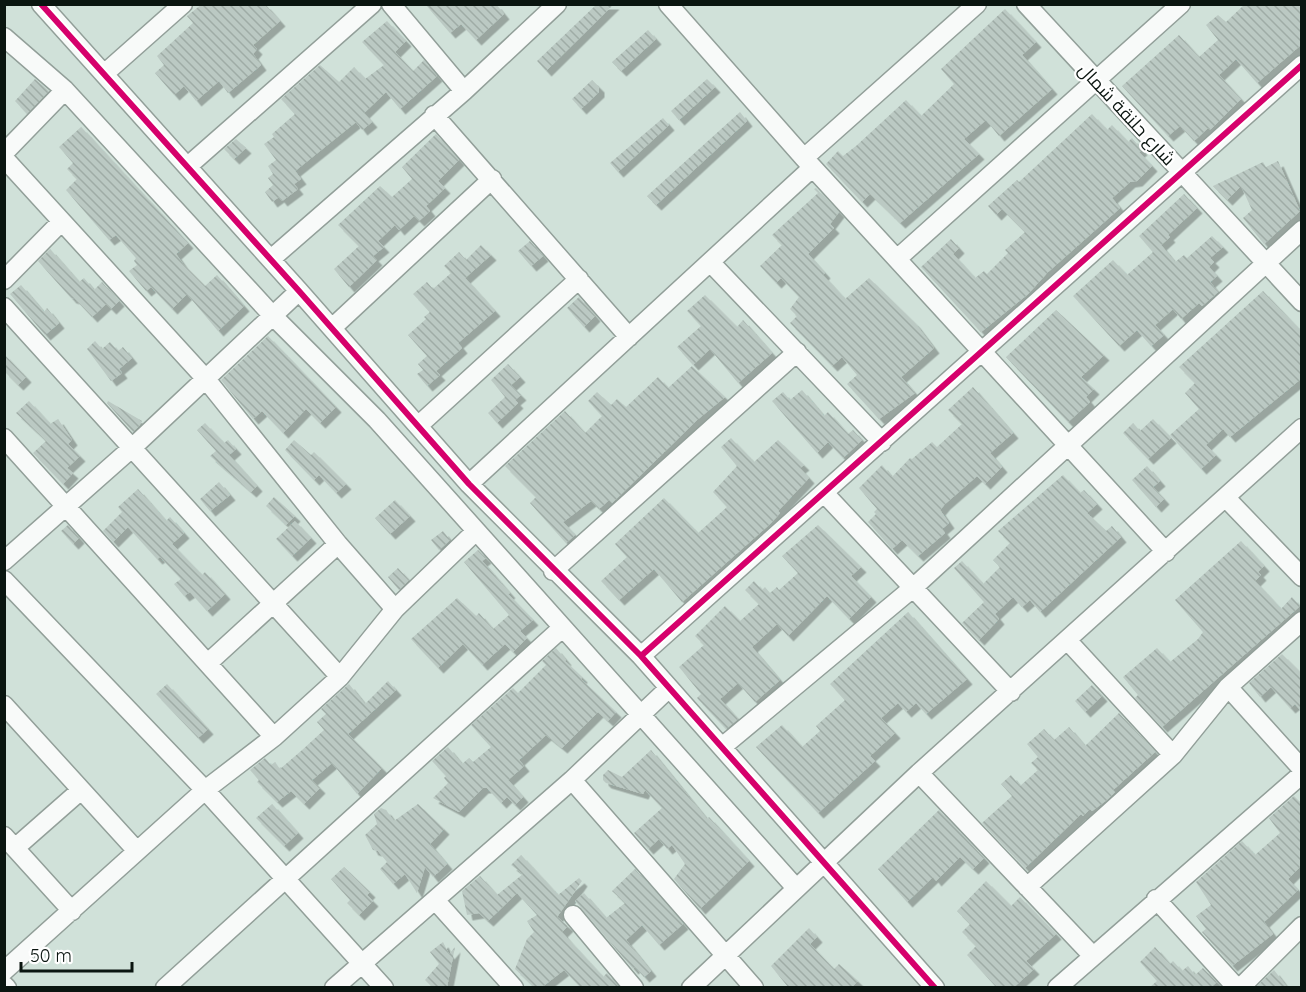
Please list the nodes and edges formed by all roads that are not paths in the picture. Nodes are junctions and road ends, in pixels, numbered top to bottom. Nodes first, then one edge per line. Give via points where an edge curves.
1 (40, 4) edge
2 (183, 4) edge
3 (372, 4) edge
4 (391, 4) edge
5 (557, 4) edge
6 (668, 4) edge
7 (976, 4) edge
8 (1026, 4) edge
9 (1181, 4) edge
10 (4, 37) edge
11 (1302, 65) edge
12 (104, 74) junction
13 (1096, 80) junction
14 (65, 90) junction
15 (464, 91) junction
16 (434, 115) junction
17 (4, 153) edge
18 (4, 158) edge
19 (808, 163) junction
20 (188, 166) junction
21 (1182, 173) junction
22 (492, 179) junction
23 (61, 222) junction
24 (1302, 230) edge
25 (898, 258) junction
26 (271, 260) junction
27 (711, 262) junction
28 (1265, 264) junction
29 (4, 279) edge
30 (579, 279) junction
31 (300, 291) junction
32 (1302, 302) edge
33 (4, 307) edge
34 (273, 316) junction
35 (332, 328) junction
36 (629, 337) junction
37 (797, 352) junction
38 (983, 352) junction
39 (206, 378) junction
40 (419, 425) junction
41 (1302, 428) edge
42 (4, 438) edge
43 (882, 442) junction
44 (1067, 446) junction
45 (133, 447) junction
46 (469, 484) junction
47 (825, 494) junction
48 (1226, 498) junction
49 (66, 505) junction
50 (476, 531) junction
51 (338, 544) junction
52 (1166, 552) junction
53 (4, 561) edge
54 (553, 571) junction
55 (1302, 577) edge
56 (4, 580) edge
57 (914, 587) junction
58 (274, 603) junction
59 (395, 609) junction
60 (1302, 621) edge
61 (562, 628) junction
62 (1067, 640) junction
63 (641, 656) junction
64 (208, 663) junction
65 (340, 677) junction
66 (1228, 687) junction
67 (668, 689) junction
68 (1011, 692) junction
69 (4, 705) edge
70 (642, 716) junction
71 (274, 737) junction
72 (722, 747) junction
73 (1173, 755) junction
74 (1302, 769) edge
75 (919, 773) junction
76 (1302, 774) edge
77 (572, 780) junction
78 (81, 790) junction
79 (205, 790) junction
80 (10, 842) edge
81 (137, 851) junction
82 (825, 860) junction
83 (285, 879) junction
84 (1027, 887) junction
85 (796, 888) junction
86 (1156, 899) junction
87 (435, 900) junction
88 (72, 910) junction
89 (573, 915) dead end
90 (1302, 926) edge
91 (1092, 955) junction
92 (725, 957) junction
93 (361, 963) junction
94 (4, 971) edge
95 (165, 987) edge
96 (334, 987) edge
97 (384, 987) edge
98 (514, 987) edge
99 (634, 987) edge
100 (691, 987) edge
101 (754, 987) edge
102 (935, 987) edge
103 (1057, 987) edge
104 (1239, 987) edge

1 - 12 street
2 - 12 street
3 - 20 street
4 - 15 street
5 - 15 street
6 - 19 street
7 - 19 street
8 - 13 street, شارع حلنقة شمال
9 - 13 street
10 - 14 street
11 - 21 street
12 - 20 street
13 - 21 street, شارع حلنقة شمال
13 - 25 street
14 - 17 street
14 - 34 street
15 - 16 street
16 - 22 street
16 - 26 street
18 - 23 street
19 - 25 street
19 - 27 street
20 - 26 street
21 - 28 street, شارع حلنقة شمال
21 - 38 street
22 - 30 street
22 - 35 street
23 - 29 street
23 - 39 street
24 - 28 street
25 - 38 street
26 - 31 street
27 - 36 street
27 - 37 street
28 - 32 street, شارع حلنقة شمال
28 - 44 street
30 - 36 street
30 - 40 street
31 - 34 street
31 - 35 street
33 - 45 street
34 - 39 street
34 - 50 street via 377,420
35 - 40 street
36 - 46 street
37 - 43 street
37 - 54 street
38 - 43 street
38 - 44 street
39 - 45 street
39 - 51 street
40 - 46 street
41 - 48 street
42 - 49 street
43 - 47 street
44 - 52 street
44 - 57 street
45 - 49 street
45 - 58 street
46 - 54 street
47 - 57 street
47 - 63 street
48 - 52 street
48 - 55 street
49 - 53 street
49 - 64 street
50 - 59 street
50 - 61 street
51 - 58 street
51 - 59 street
52 - 62 street
54 - 63 street
56 - 79 street
57 - 68 street
57 - 72 street
58 - 64 street
58 - 65 street
59 - 65 street
60 - 66 street
61 - 70 street
61 - 83 street
62 - 68 street
62 - 73 street
63 - 67 street
64 - 71 street
65 - 71 street
66 - 73 street
66 - 74 street
67 - 70 street
67 - 72 street
68 - 75 street
69 - 78 street
70 - 77 street
70 - 85 street
71 - 79 street
72 - 82 street
73 - 84 street
75 - 82 street
75 - 84 street
76 - 86 street
77 - 87 street
77 - 92 street
78 - 80 street
78 - 81 street
79 - 81 street
79 - 83 street
80 - 88 street
81 - 88 street
82 - 85 street
82 - 102 street
83 - 93 street
83 - 95 street
84 - 91 street
85 - 92 street
86 - 91 street
86 - 104 street
87 - 93 street
87 - 98 street
88 - 94 street
89 - 99 street
90 - 104 street
91 - 103 street
92 - 100 street
92 - 101 street
93 - 96 street
93 - 97 street

